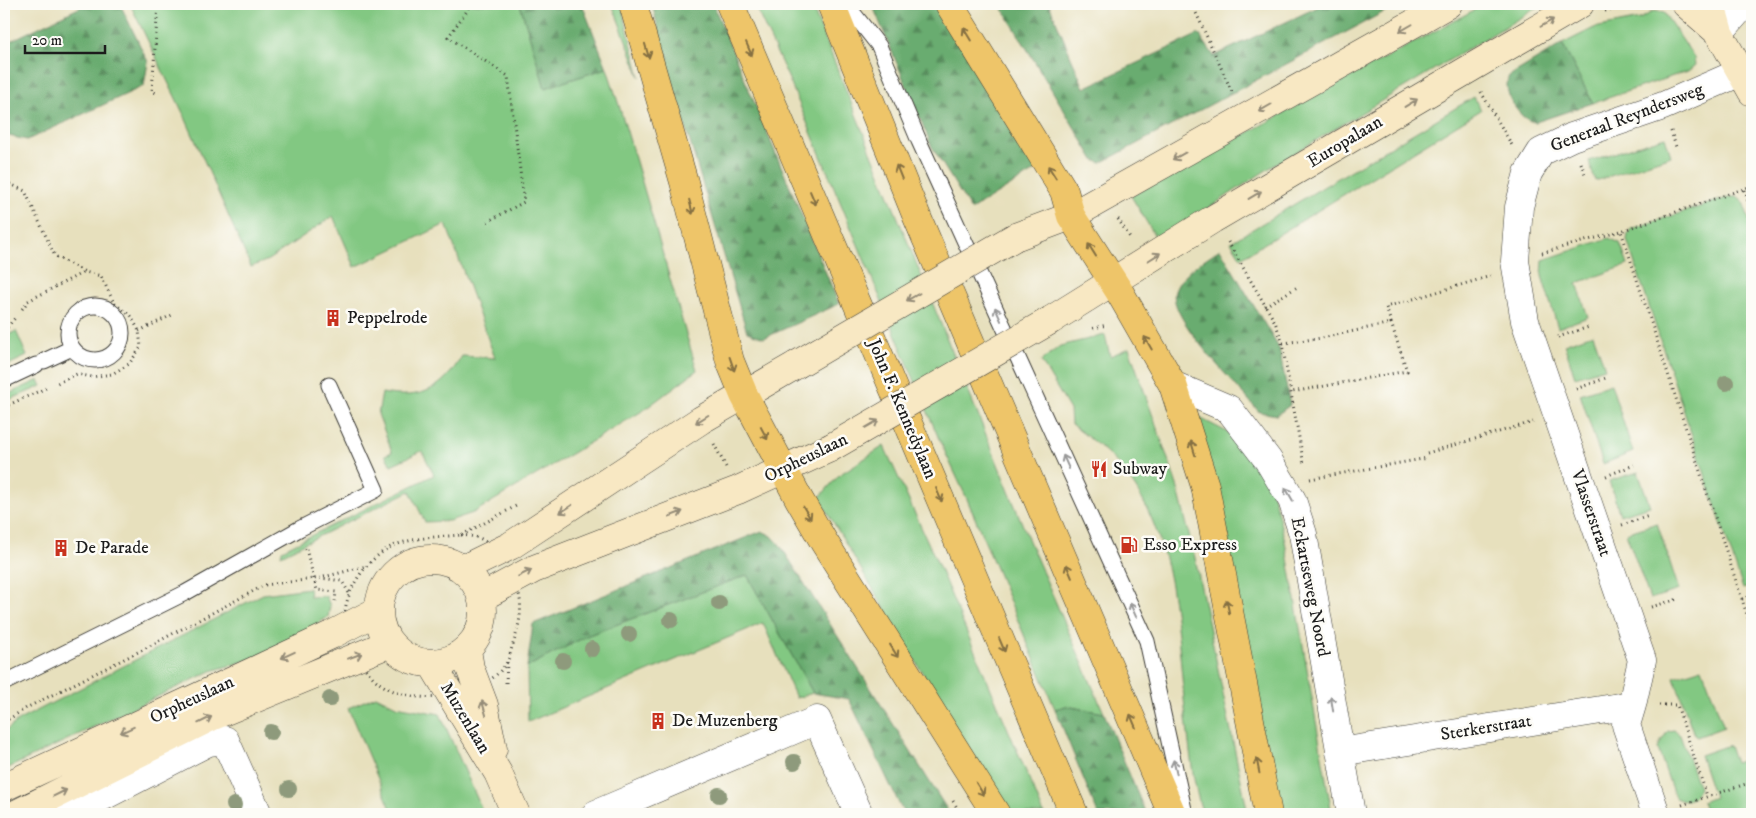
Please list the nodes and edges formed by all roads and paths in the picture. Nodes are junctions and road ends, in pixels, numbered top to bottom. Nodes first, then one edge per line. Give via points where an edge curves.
1 (158, 4) edge
2 (472, 4) edge
3 (633, 4) edge
4 (730, 4) edge
5 (831, 4) edge
6 (846, 4) edge
7 (949, 4) edge
8 (1192, 4) edge
9 (1448, 4) edge
10 (1580, 4) edge
11 (1686, 4) edge
12 (1711, 4) edge
13 (1744, 4) edge
14 (1719, 33) junction
15 (1468, 69) junction
16 (1746, 82) edge
17 (158, 94) dead end
18 (1245, 119) junction
19 (1528, 173) junction
20 (4, 176) edge
21 (1752, 186) edge
22 (1744, 190) junction
23 (1519, 207) joint
24 (1752, 213) edge
25 (1071, 216) junction
26 (1214, 220) junction
27 (488, 222) dead end
28 (1621, 231) junction
29 (1516, 264) junction
30 (85, 272) junction
31 (1113, 283) junction
32 (1299, 286) dead end
33 (1265, 306) junction
34 (114, 308) junction
35 (22, 309) dead end
36 (172, 315) dead end
37 (15, 318) dead end
38 (1391, 323) junction
39 (4, 331) edge
40 (139, 331) junction
41 (1282, 343) junction
42 (72, 348) junction
43 (4, 380) edge
44 (55, 384) dead end
45 (329, 385) dead end
46 (1173, 385) junction
47 (46, 388) dead end
48 (1292, 392) junction
49 (744, 395) junction
50 (4, 407) edge
51 (1557, 414) junction
52 (701, 420) junction
53 (1426, 453) dead end
54 (1428, 458) dead end
55 (784, 471) junction
56 (738, 490) junction
57 (299, 529) junction
58 (461, 535) dead end
59 (366, 566) junction
60 (463, 569) junction
61 (321, 578) junction
62 (314, 579) junction
63 (1752, 596) edge
64 (482, 597) junction
65 (1742, 599) junction
66 (379, 610) junction
67 (1752, 630) edge
68 (331, 635) junction
69 (390, 643) junction
70 (467, 650) junction
71 (432, 664) junction
72 (4, 682) edge
73 (1632, 705) junction
74 (4, 722) edge
75 (1340, 752) junction
76 (498, 773) junction
77 (1752, 782) edge
78 (4, 787) edge
79 (1707, 796) junction
80 (1665, 811) edge
81 (16, 814) edge
82 (70, 814) edge
83 (258, 814) edge
84 (516, 814) edge
85 (596, 814) edge
86 (859, 814) edge
87 (996, 814) edge
88 (1074, 814) edge
89 (1172, 814) edge
90 (1185, 814) edge
91 (1268, 814) edge
92 (1351, 814) edge

1 - 17 path via 152,92
2 - 27 path via 448,37 508,76 524,202
3 -> 49 main road via 684,182 730,361
4 -> 88 main road, John F. Kennedylaan
89 -> 5 main road via 917,217
90 -> 6 lane via 1147,641 919,141 880,46
25 -> 7 main road via 1064,191
8 - 18 path
9 -> 18 main road
15 -> 10 main road, Europalaan
11 - 14 main road
12 - 14 main road
13 - 14 street
14 - 16 main road
15 - 19 path
26 -> 15 main road, Europalaan
16 - 19 street, Generaal Reyndersweg via 1572,137 1542,152
18 -> 25 main road
19 - 23 street, Generaal Reyndersweg
20 - 30 path via 8,183 25,191 55,256
21 - 22 path
22 - 24 path
22 - 28 path
23 - 29 street, Vlasserstraat
31 -> 25 main road
25 -> 49 main road, bridge via 1015,237
31 -> 26 main road, Europalaan
26 - 33 path
28 - 29 path
28 - 65 path
29 - 38 path via 1386,307
29 - 51 street, Vlasserstraat via 1525,321
30 - 34 path via 100,276
30 - 35 path via 28,301
46 -> 31 main road
55 -> 31 main road, Orpheuslaan, bridge via 830,448
32 - 33 path
33 - 41 path
34 - 40 path via 132,316
34 - 42 lane via 95,306 81,310 70,323 68,332
34 - 42 lane via 122,332 117,349 97,360 88,360
36 - 40 path
37 - 39 path
38 - 41 path
38 - 48 path via 1407,372
40 - 44 path via 141,347 129,364 112,374 92,377 77,374
41 - 48 path
42 - 43 lane
45 - 57 lane via 376,490
75 -> 46 street, Eckartseweg Noord via 1303,534 1292,500 1268,460 1229,409
91 -> 46 main road via 1205,486
47 - 50 path
48 - 54 path via 1307,480
49 -> 52 main road
49 -> 55 main road
51 - 53 path
51 - 73 street, Vlasserstraat via 1642,660
52 - 56 path
52 -> 60 main road via 514,543
55 - 56 main road, Orpheuslaan
55 -> 87 main road via 824,542
64 -> 56 main road, Orpheuslaan via 534,569
57 - 62 path
57 - 72 lane via 185,593
58 - 59 path via 422,539 388,549
59 - 61 path
59 - 61 path via 349,593 342,581
60 - 64 main road via 475,582
60 - 66 main road via 437,558 408,564 387,583
61 - 62 path
62 - 68 path via 317,590 336,592 333,619 327,624
62 - 74 path via 265,584
63 - 65 path
64 - 70 main road via 482,626
65 - 67 path
66 - 68 main road, Orpheuslaan
66 - 69 main road via 380,622
68 -> 78 main road, Orpheuslaan
69 - 71 main road via 408,658
81 -> 69 main road, Orpheuslaan via 213,716
70 - 71 main road via 457,657
76 -> 70 main road, Muzenlaan via 484,705
71 - 76 main road, Muzenlaan
73 - 75 street, Sterkerstraat
73 - 79 path via 1677,705
73 - 80 street, Vlasserstraat via 1626,725
75 - 92 street, Eckartseweg Noord
76 - 84 main road, Muzenlaan
77 - 79 path
79 - 80 path
82 - 83 street via 208,742 225,740
85 - 86 street via 816,720

